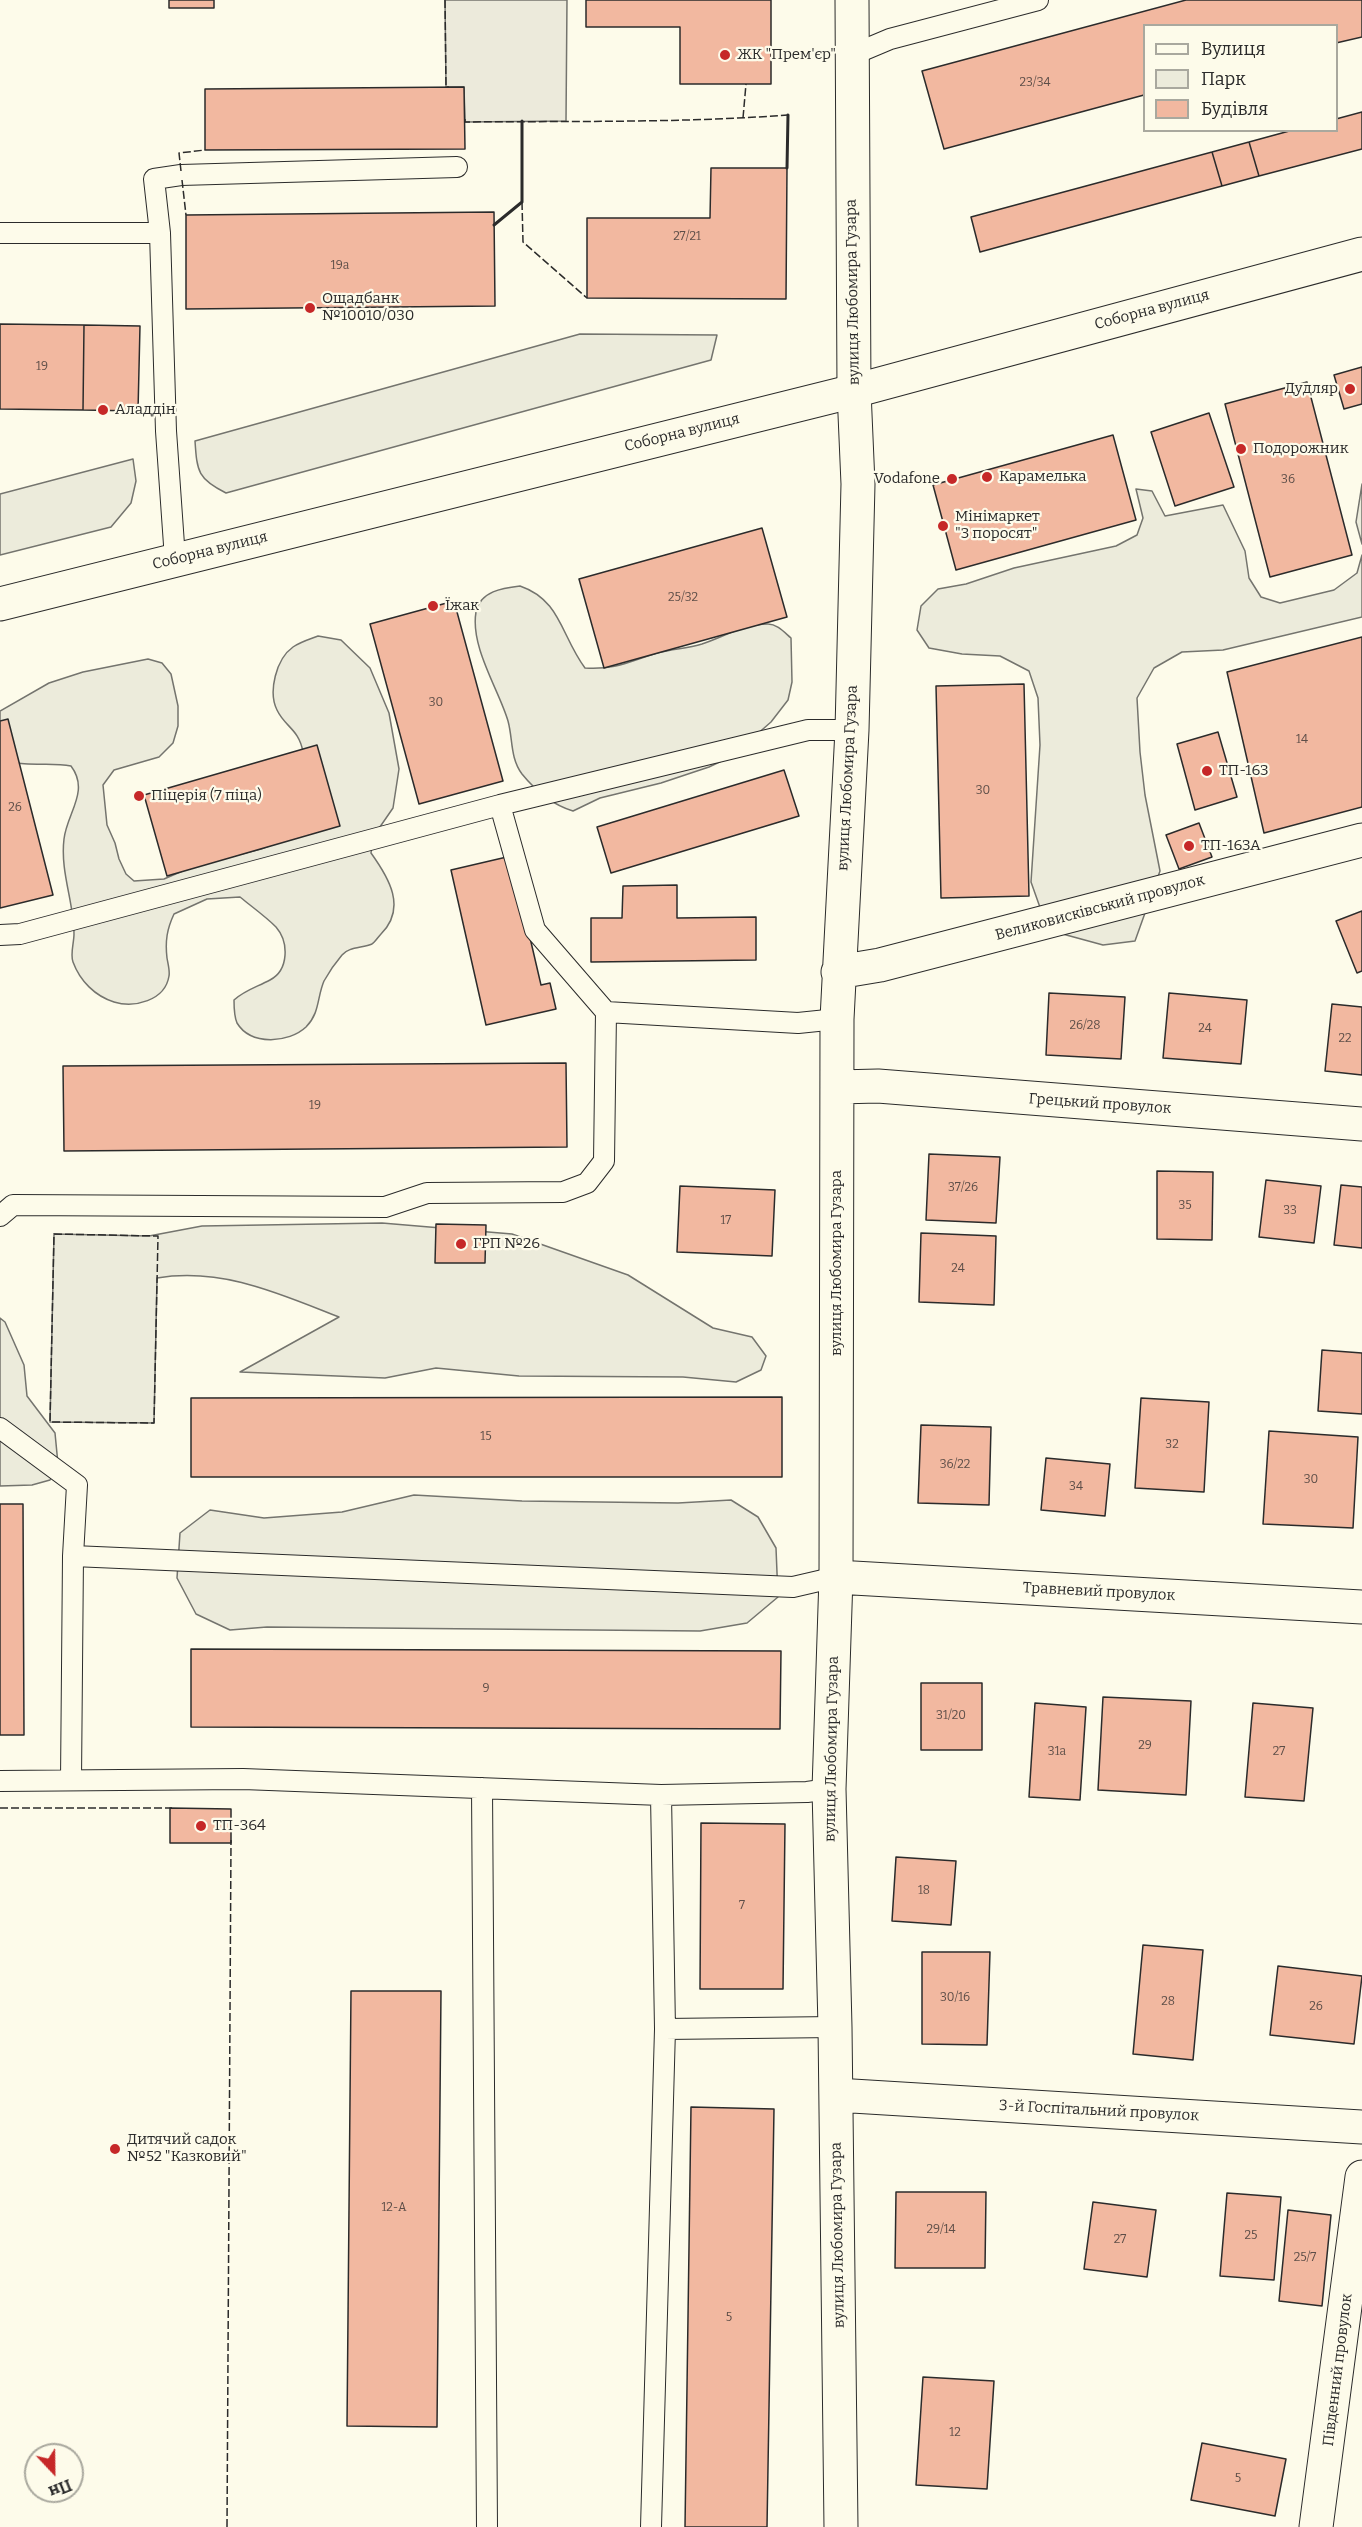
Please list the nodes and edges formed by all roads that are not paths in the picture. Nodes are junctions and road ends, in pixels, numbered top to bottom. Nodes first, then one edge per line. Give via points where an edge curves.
1 (852, 0) edge
2 (1038, 0) edge
3 (852, 55) junction
4 (457, 167) dead end
5 (0, 233) edge
6 (160, 233) junction
7 (1362, 254) edge
8 (854, 391) junction
9 (175, 559) junction
10 (0, 604) edge
11 (852, 730) junction
12 (500, 805) junction
13 (1362, 840) edge
14 (0, 935) edge
15 (838, 972) junction
16 (606, 1012) junction
17 (837, 1019) junction
18 (838, 1087) junction
19 (1362, 1124) edge
20 (0, 1216) edge
21 (0, 1428) edge
22 (73, 1556) junction
23 (836, 1577) junction
24 (1362, 1607) edge
25 (71, 1780) junction
26 (0, 1781) edge
27 (482, 1788) junction
28 (829, 1789) junction
29 (661, 1795) junction
30 (835, 2027) junction
31 (665, 2028) junction
32 (836, 2095) junction
33 (1362, 2127) edge
34 (1362, 2177) edge
35 (487, 2527) edge
36 (651, 2527) edge
37 (841, 2527) edge
38 (1316, 2527) edge

1 - 3 street, вулиця Любомира Гузара
2 - 3 lane via 890,39
3 - 8 street, вулиця Любомира Гузара
4 - 6 lane via 154,179
5 - 6 lane
6 - 9 lane via 166,431
7 - 8 street, Соборна вулиця
8 - 9 street, Соборна вулиця
8 - 11 street, вулиця Любомира Гузара via 858,483
9 - 10 street, Соборна вулиця
11 - 12 lane via 808,730
11 - 15 street, вулиця Любомира Гузара
12 - 14 lane via 31,931
12 - 16 lane via 535,930
13 - 15 street, Великовисківський провулок via 880,965
15 - 17 street, вулиця Любомира Гузара
16 - 17 lane via 798,1023
16 - 20 lane via 604,1161 587,1183 563,1192 427,1193 385,1207 13,1205
17 - 18 street, вулиця Любомира Гузара
18 - 19 street, Грецький провулок via 878,1086
18 - 23 street, вулиця Любомира Гузара
21 - 22 lane via 77,1485
22 - 23 lane via 793,1587
22 - 25 lane
23 - 24 street, Травневий провулок
23 - 28 street, вулиця Любомира Гузара
25 - 26 lane
25 - 27 lane via 243,1779
27 - 29 lane
27 - 35 lane
28 - 29 lane
28 - 30 street, вулиця Любомира Гузара
29 - 31 lane
30 - 31 lane
30 - 32 street, вулиця Любомира Гузара
31 - 36 lane
32 - 33 street, 3-й Госпітальний провулок
32 - 37 street, вулиця Любомира Гузара
34 - 38 street, Південний провулок

